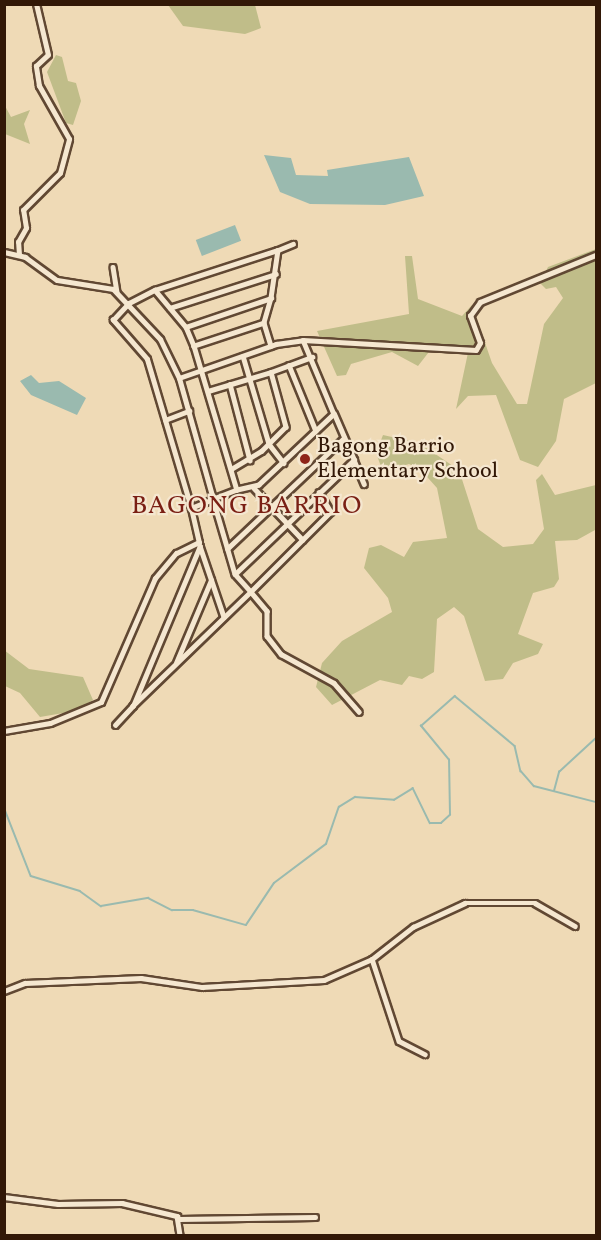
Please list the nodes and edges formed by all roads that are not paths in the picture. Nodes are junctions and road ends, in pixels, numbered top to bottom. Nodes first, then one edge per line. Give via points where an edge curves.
1 (36, 4) edge
2 (293, 244) dead end
3 (278, 250) junction
4 (4, 252) edge
5 (19, 255) junction
6 (597, 255) edge
7 (113, 267) dead end
8 (276, 274) junction
9 (155, 290) junction
10 (117, 292) junction
11 (271, 298) junction
12 (129, 303) junction
13 (171, 308) junction
14 (264, 323) junction
15 (186, 327) junction
16 (303, 340) junction
17 (271, 345) junction
18 (194, 346) junction
19 (243, 356) junction
20 (312, 357) junction
21 (289, 365) junction
22 (201, 368) junction
23 (271, 372) junction
24 (179, 378) junction
25 (250, 378) junction
26 (230, 384) junction
27 (208, 390) junction
28 (189, 411) junction
29 (334, 414) junction
30 (165, 420) junction
31 (316, 431) junction
32 (344, 438) junction
33 (269, 444) junction
34 (250, 460) junction
35 (354, 460) junction
36 (284, 463) junction
37 (232, 469) junction
38 (364, 484) dead end
39 (254, 488) junction
40 (237, 490) junction
41 (319, 492) junction
42 (213, 499) junction
43 (271, 507) junction
44 (191, 508) junction
45 (287, 523) junction
46 (303, 540) junction
47 (199, 544) junction
48 (227, 549) junction
49 (235, 574) junction
50 (211, 580) junction
51 (252, 592) junction
52 (224, 617) junction
53 (174, 666) junction
54 (132, 706) junction
55 (358, 712) dead end
56 (116, 725) dead end
57 (4, 731) edge
58 (575, 926) dead end
59 (372, 959) junction
60 (4, 991) edge
61 (425, 1054) dead end
62 (4, 1197) edge
63 (315, 1217) dead end
64 (179, 1220) junction
65 (180, 1236) edge

1 - 5 street via 48,55 36,66 39,86 69,140 60,173 22,210 26,228 18,242
2 - 3 street
3 - 8 street
3 - 9 street
4 - 5 street
5 - 10 street via 52,278
6 - 16 street via 480,302 470,316 481,345 476,350
7 - 10 street
8 - 11 street
8 - 13 street
9 - 12 street
9 - 13 street
10 - 12 street
11 - 14 street
11 - 15 street
12 - 24 street via 165,344
12 - 30 street via 112,320 147,359
13 - 15 street
14 - 17 street
14 - 18 street
15 - 18 street
16 - 17 street
16 - 20 street
17 - 19 street
18 - 22 street
19 - 22 street
19 - 25 street
20 - 21 street
20 - 29 street
21 - 23 street
21 - 31 street
22 - 24 street
22 - 27 street
23 - 25 street
23 - 33 street via 286,425
24 - 28 street
25 - 26 street
25 - 33 street
26 - 27 street
26 - 34 street
27 - 37 street
28 - 30 street
28 - 42 street
29 - 31 street
29 - 32 street
30 - 44 street
31 - 36 street
32 - 35 street
32 - 43 street
33 - 34 street
33 - 36 street
34 - 37 street
35 - 38 street
35 - 41 street
36 - 39 street
37 - 40 street
39 - 40 street
39 - 43 street
40 - 42 street
41 - 45 street
41 - 46 street via 334,508
42 - 44 street
42 - 48 street
43 - 45 street
43 - 48 street
44 - 47 street
45 - 46 street
45 - 49 street
46 - 51 street
47 - 50 street
47 - 54 street
47 - 57 street via 176,553 154,578 101,702 50,723
48 - 49 street
49 - 51 street
50 - 52 street
50 - 53 street
51 - 52 street
51 - 55 street via 267,611 267,636 281,654 334,682
52 - 53 street
53 - 54 street
54 - 56 street
58 - 59 street via 535,903 465,903 413,927
59 - 60 street via 315,982 202,987 141,978 25,983
59 - 61 street via 399,1041
62 - 64 street via 122,1203
63 - 64 street via 216,1215
64 - 65 street

